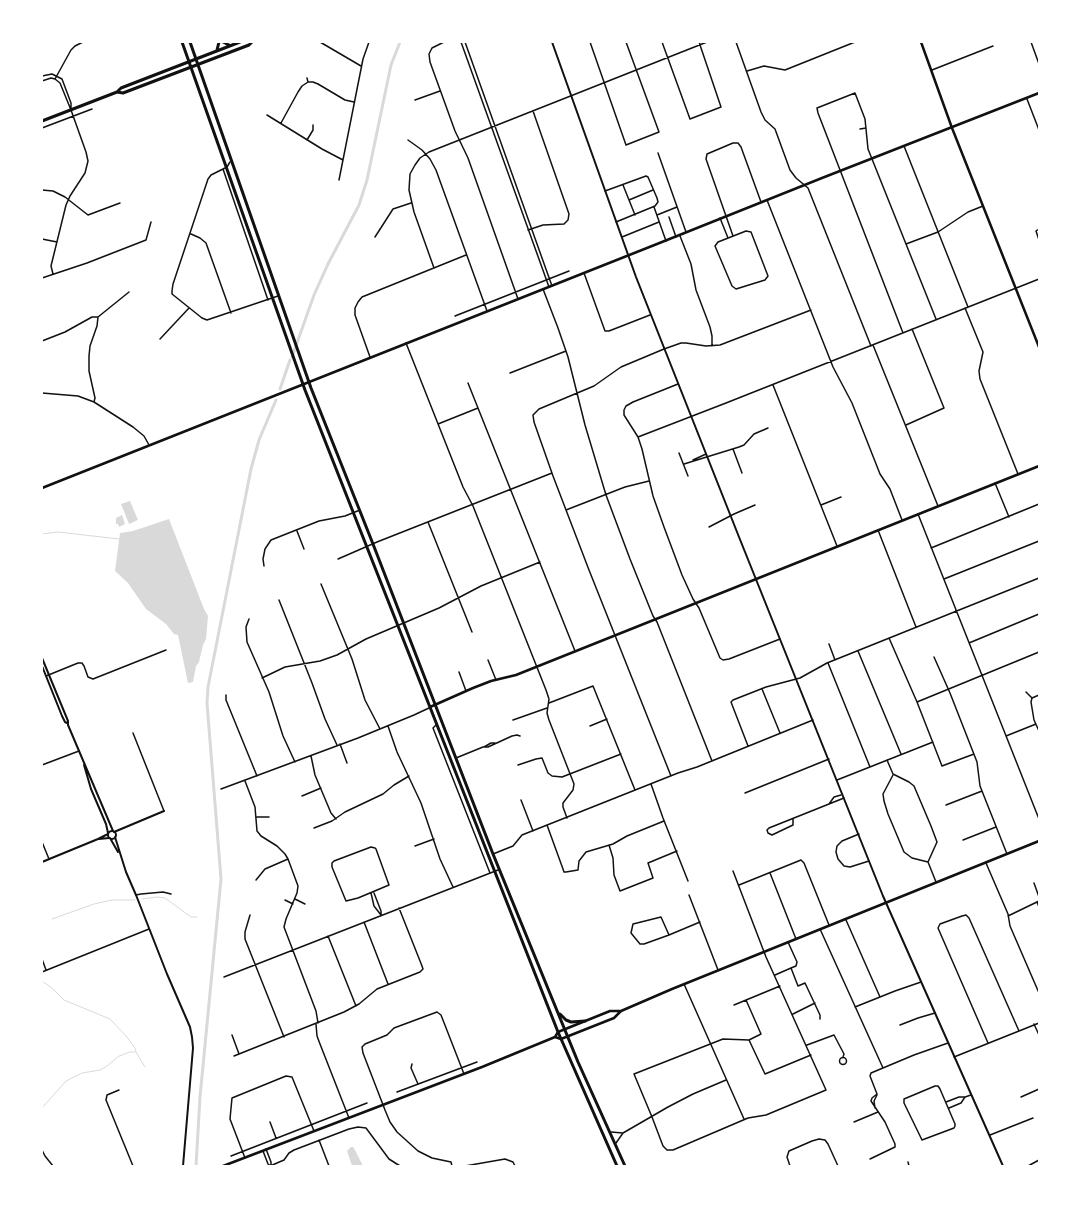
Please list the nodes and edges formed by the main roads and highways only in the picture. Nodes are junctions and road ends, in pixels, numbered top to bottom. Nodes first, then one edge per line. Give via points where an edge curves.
1 (182, 42) edge
2 (190, 42) edge
3 (219, 42) edge
4 (223, 42) edge
5 (240, 42) edge
6 (252, 42) edge
7 (921, 42) edge
8 (231, 45) junction
9 (217, 50) junction
10 (196, 58) junction
11 (189, 61) junction
12 (198, 64) junction
13 (191, 67) junction
14 (117, 92) junction
15 (1039, 93) edge
16 (216, 114) junction
17 (208, 116) junction
18 (42, 121) edge
19 (952, 128) junction
20 (1039, 347) edge
21 (308, 382) junction
22 (303, 384) junction
23 (338, 456) junction
24 (332, 458) junction
25 (1039, 466) edge
26 (42, 488) edge
27 (435, 705) junction
28 (429, 708) junction
29 (467, 787) junction
30 (460, 790) junction
31 (1039, 841) edge
32 (524, 926) junction
33 (517, 929) junction
34 (553, 998) junction
35 (546, 1001) junction
36 (558, 1011) junction
37 (620, 1011) junction
38 (585, 1021) junction
39 (565, 1029) junction
40 (558, 1032) junction
41 (568, 1036) junction
42 (555, 1037) junction
43 (561, 1039) junction
44 (589, 1087) junction
45 (582, 1090) junction
46 (223, 1166) edge
47 (617, 1166) edge
48 (625, 1166) edge

1 - 11 main road
2 - 10 main road
3 - 9 main road
4 - 8 main road
5 - 8 main road
6 - 12 main road
7 - 19 main road
8 - 9 main road
9 - 10 main road
10 - 11 main road
10 - 12 main road
11 - 13 main road
11 - 14 main road via 121,88
12 - 13 main road
12 - 16 main road
13 - 14 main road via 122,93
13 - 17 main road
14 - 18 main road
15 - 19 main road
16 - 17 main road
16 - 21 main road
17 - 22 main road
19 - 20 main road
19 - 21 main road
21 - 22 main road
21 - 23 main road
22 - 24 main road
22 - 26 main road
23 - 24 main road
23 - 27 main road
24 - 28 main road
25 - 27 main road via 537,667 466,691
27 - 28 main road
27 - 29 main road
28 - 30 main road
29 - 30 main road
29 - 32 main road
30 - 33 main road
31 - 37 main road
32 - 33 main road
32 - 34 main road
33 - 35 main road
34 - 35 main road
34 - 36 main road
35 - 40 main road
36 - 38 main road via 568,1022
36 - 39 main road
37 - 38 main road via 610,1011
37 - 41 main road via 614,1018
38 - 39 main road
39 - 40 main road
39 - 41 main road
40 - 42 main road
40 - 43 main road
41 - 43 main road
41 - 44 main road
42 - 43 main road
42 - 46 main road
43 - 45 main road
44 - 45 main road
44 - 48 main road
45 - 47 main road

